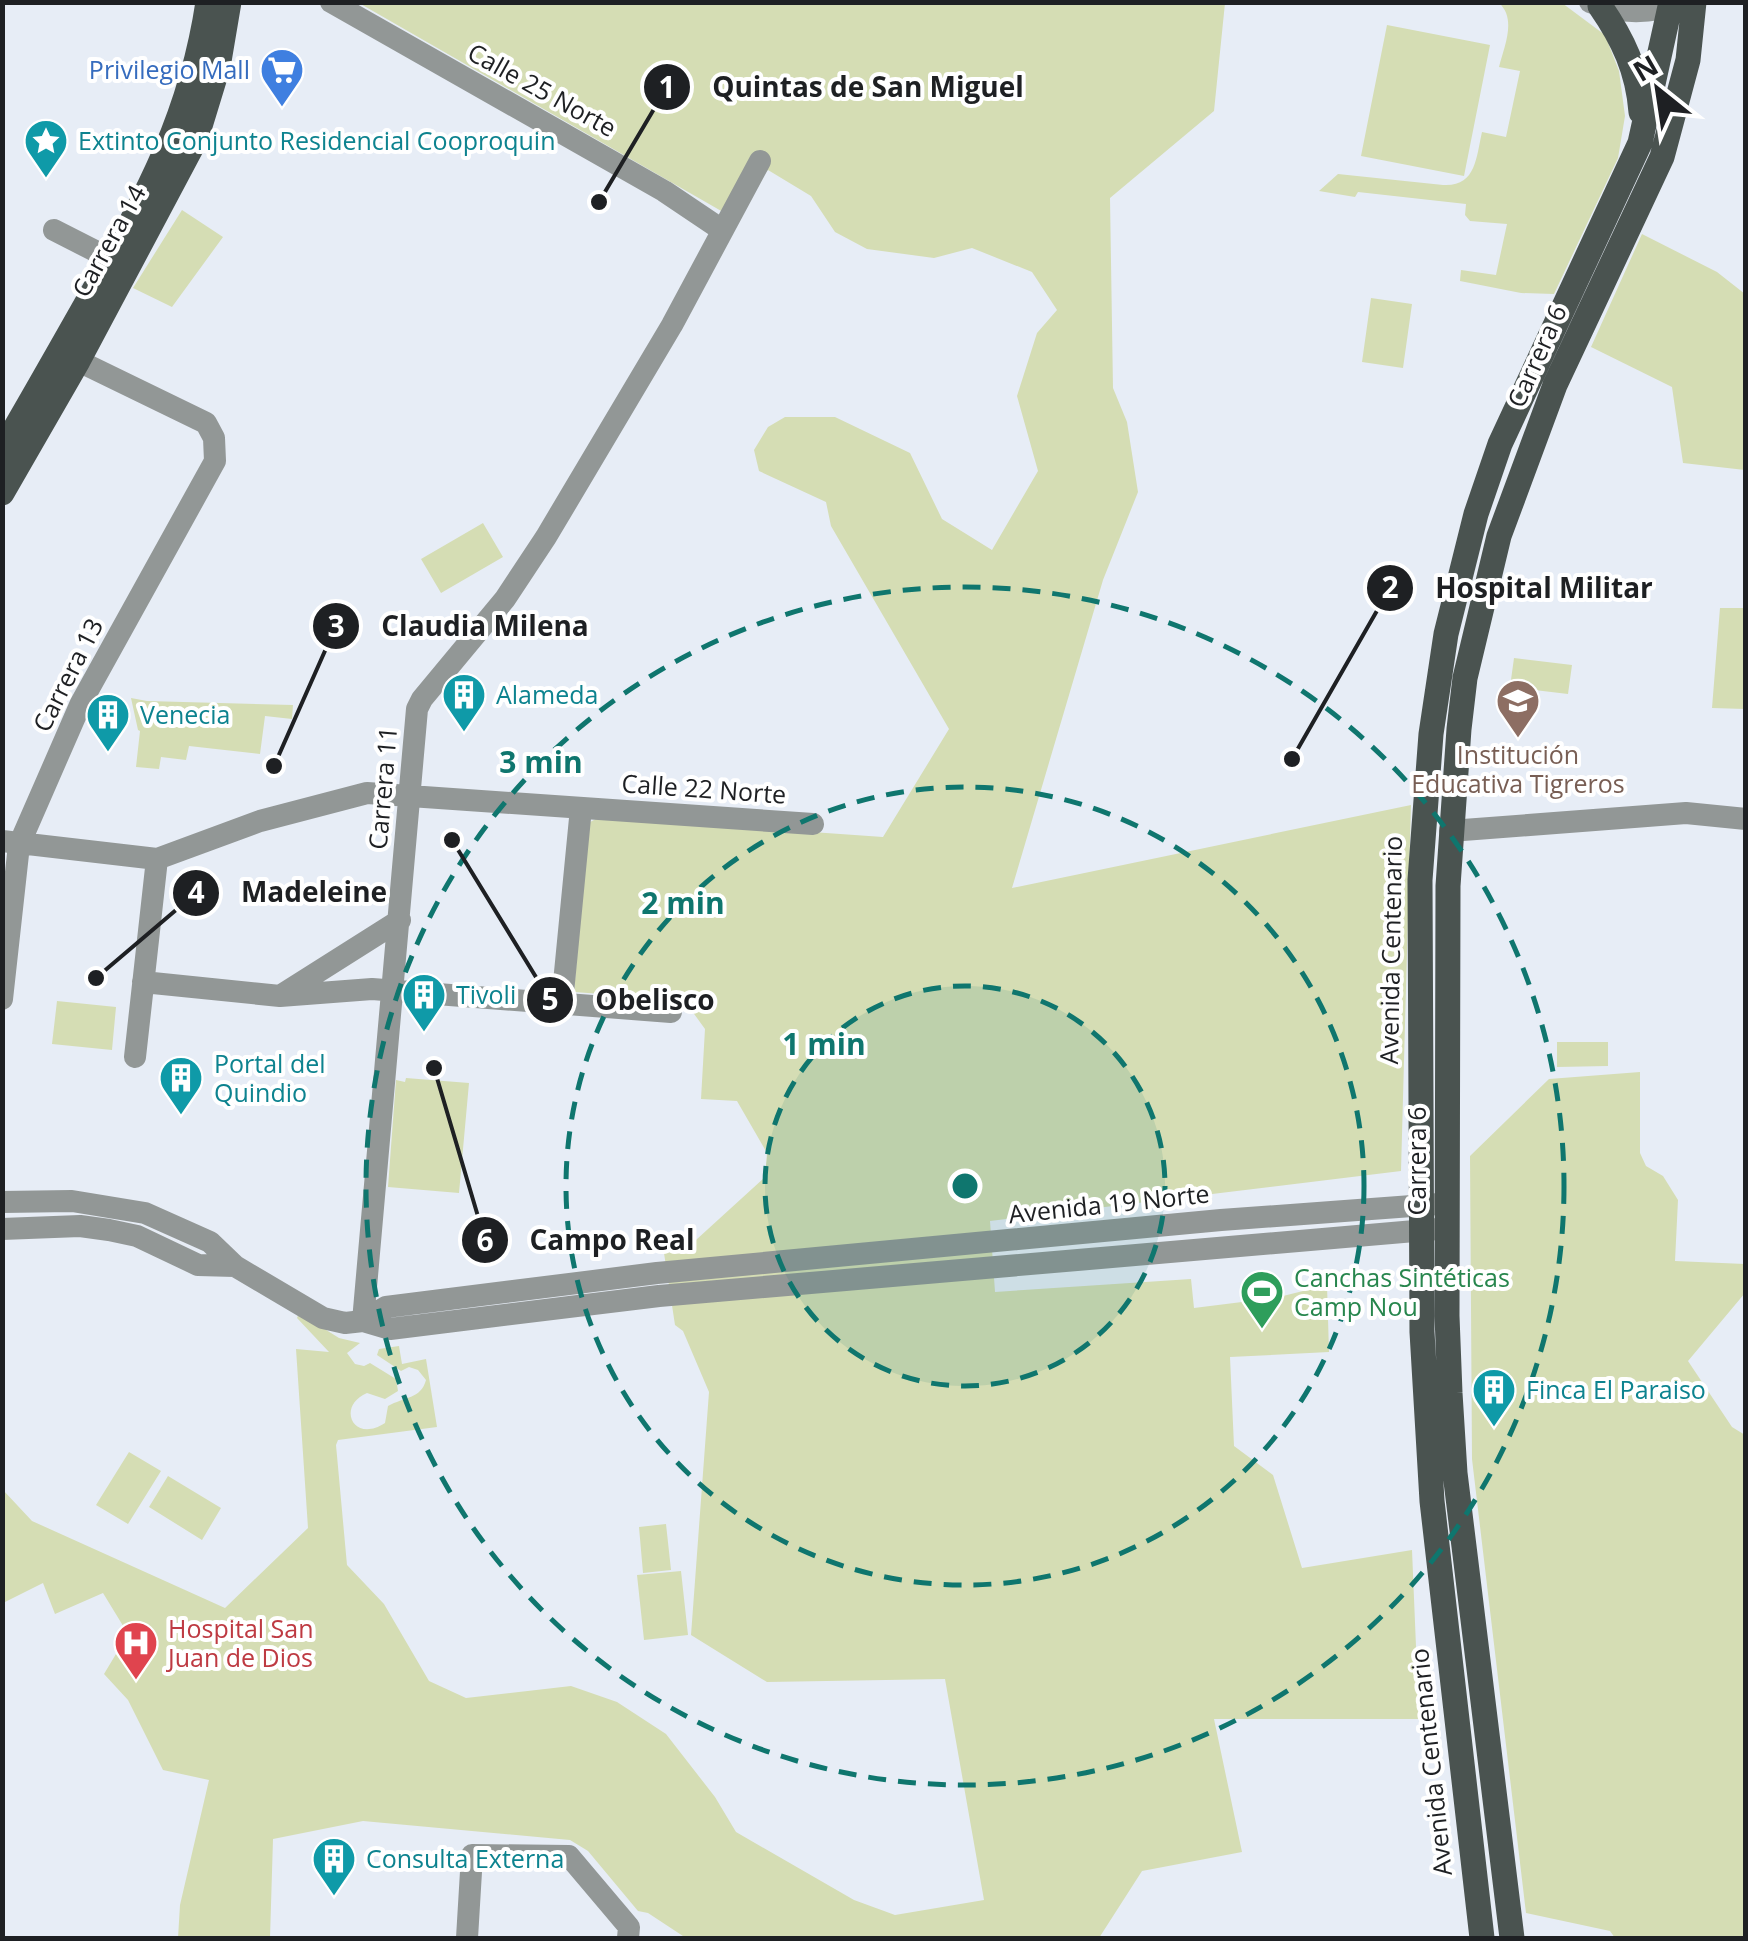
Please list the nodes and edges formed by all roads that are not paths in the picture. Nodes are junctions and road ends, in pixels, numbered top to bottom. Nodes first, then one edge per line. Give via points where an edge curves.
1 (208, 2) edge
2 (229, 2) edge
3 (331, 2) edge
4 (1595, 4) edge
5 (1679, 4) edge
6 (1640, 143) junction
7 (760, 161) dead end
8 (54, 230) dead end
9 (722, 230) junction
10 (111, 259) junction
11 (69, 356) junction
12 (4, 447) edge
13 (2, 492) edge
14 (1446, 634) junction
15 (1474, 640) junction
16 (409, 793) junction
17 (580, 808) junction
18 (1746, 820) edge
19 (813, 824) dead end
20 (1450, 831) junction
21 (11, 843) edge
22 (157, 859) junction
23 (400, 920) junction
24 (143, 982) junction
25 (393, 990) junction
26 (280, 996) junction
27 (2, 1000) edge
28 (562, 1003) junction
29 (671, 1012) dead end
30 (135, 1057) dead end
31 (2, 1202) edge
32 (1447, 1216) junction
33 (1420, 1217) junction
34 (2, 1229) edge
35 (235, 1266) junction
36 (658, 1284) junction
37 (362, 1320) junction
38 (629, 1933) edge
39 (468, 1938) edge
40 (1482, 1938) edge
41 (1512, 1938) edge

1 - 10 main road, Carrera 14 via 173,139
2 - 11 main road, Carrera 14 via 196,139
3 - 9 street, Calle 25 Norte
4 - 5 street via 1646,11
4 - 6 main road via 1635,71
5 - 6 main road, Avenida Centenario
5 - 15 main road, Carrera 6 via 1688,60 1662,157 1543,416 1499,536
6 - 14 main road, Avenida Centenario via 1500,444
7 - 9 street, Carrera 11
8 - 10 street
9 - 16 street, Carrera 11 via 506,599 422,699
10 - 11 main road, Carrera 14
11 - 12 main road, Carrera 14
11 - 13 main road, Carrera 14
11 - 21 street, Carrera 13 via 206,423 216,448 210,471
14 - 15 street
14 - 33 main road, Avenida Centenario via 1430,734 1420,880
15 - 20 main road, Carrera 6
16 - 17 street, Calle 22 Norte
16 - 22 street, Calle 22 Norte via 366,792
16 - 23 street, Carrera 11
17 - 19 street, Calle 22 Norte
17 - 28 street
18 - 20 street via 1686,814
20 - 32 main road, Carrera 6
21 - 22 street, Calle 22 Norte
21 - 27 street, Carrera 13
22 - 24 street
23 - 25 street, Carrera 11
23 - 26 street
24 - 26 street
24 - 30 street
25 - 26 street
25 - 28 street
25 - 37 street, Carrera 11
28 - 29 street
31 - 35 street, Avenida 19 Norte via 72,1202 145,1214 210,1242
32 - 33 street, Avenida 19 Norte
32 - 41 main road, Carrera 6 via 1456,1473
33 - 36 street, Avenida 19 Norte via 993,1269
33 - 36 street, Avenida 19 Norte via 1222,1220
33 - 40 main road, Avenida Centenario via 1432,1501
34 - 35 street, Avenida 19 Norte via 109,1230 198,1265
35 - 37 street, Avenida 19 Norte via 323,1318
36 - 37 street, Avenida 19 Norte via 386,1308
38 - 39 street via 569,1856 472,1855

